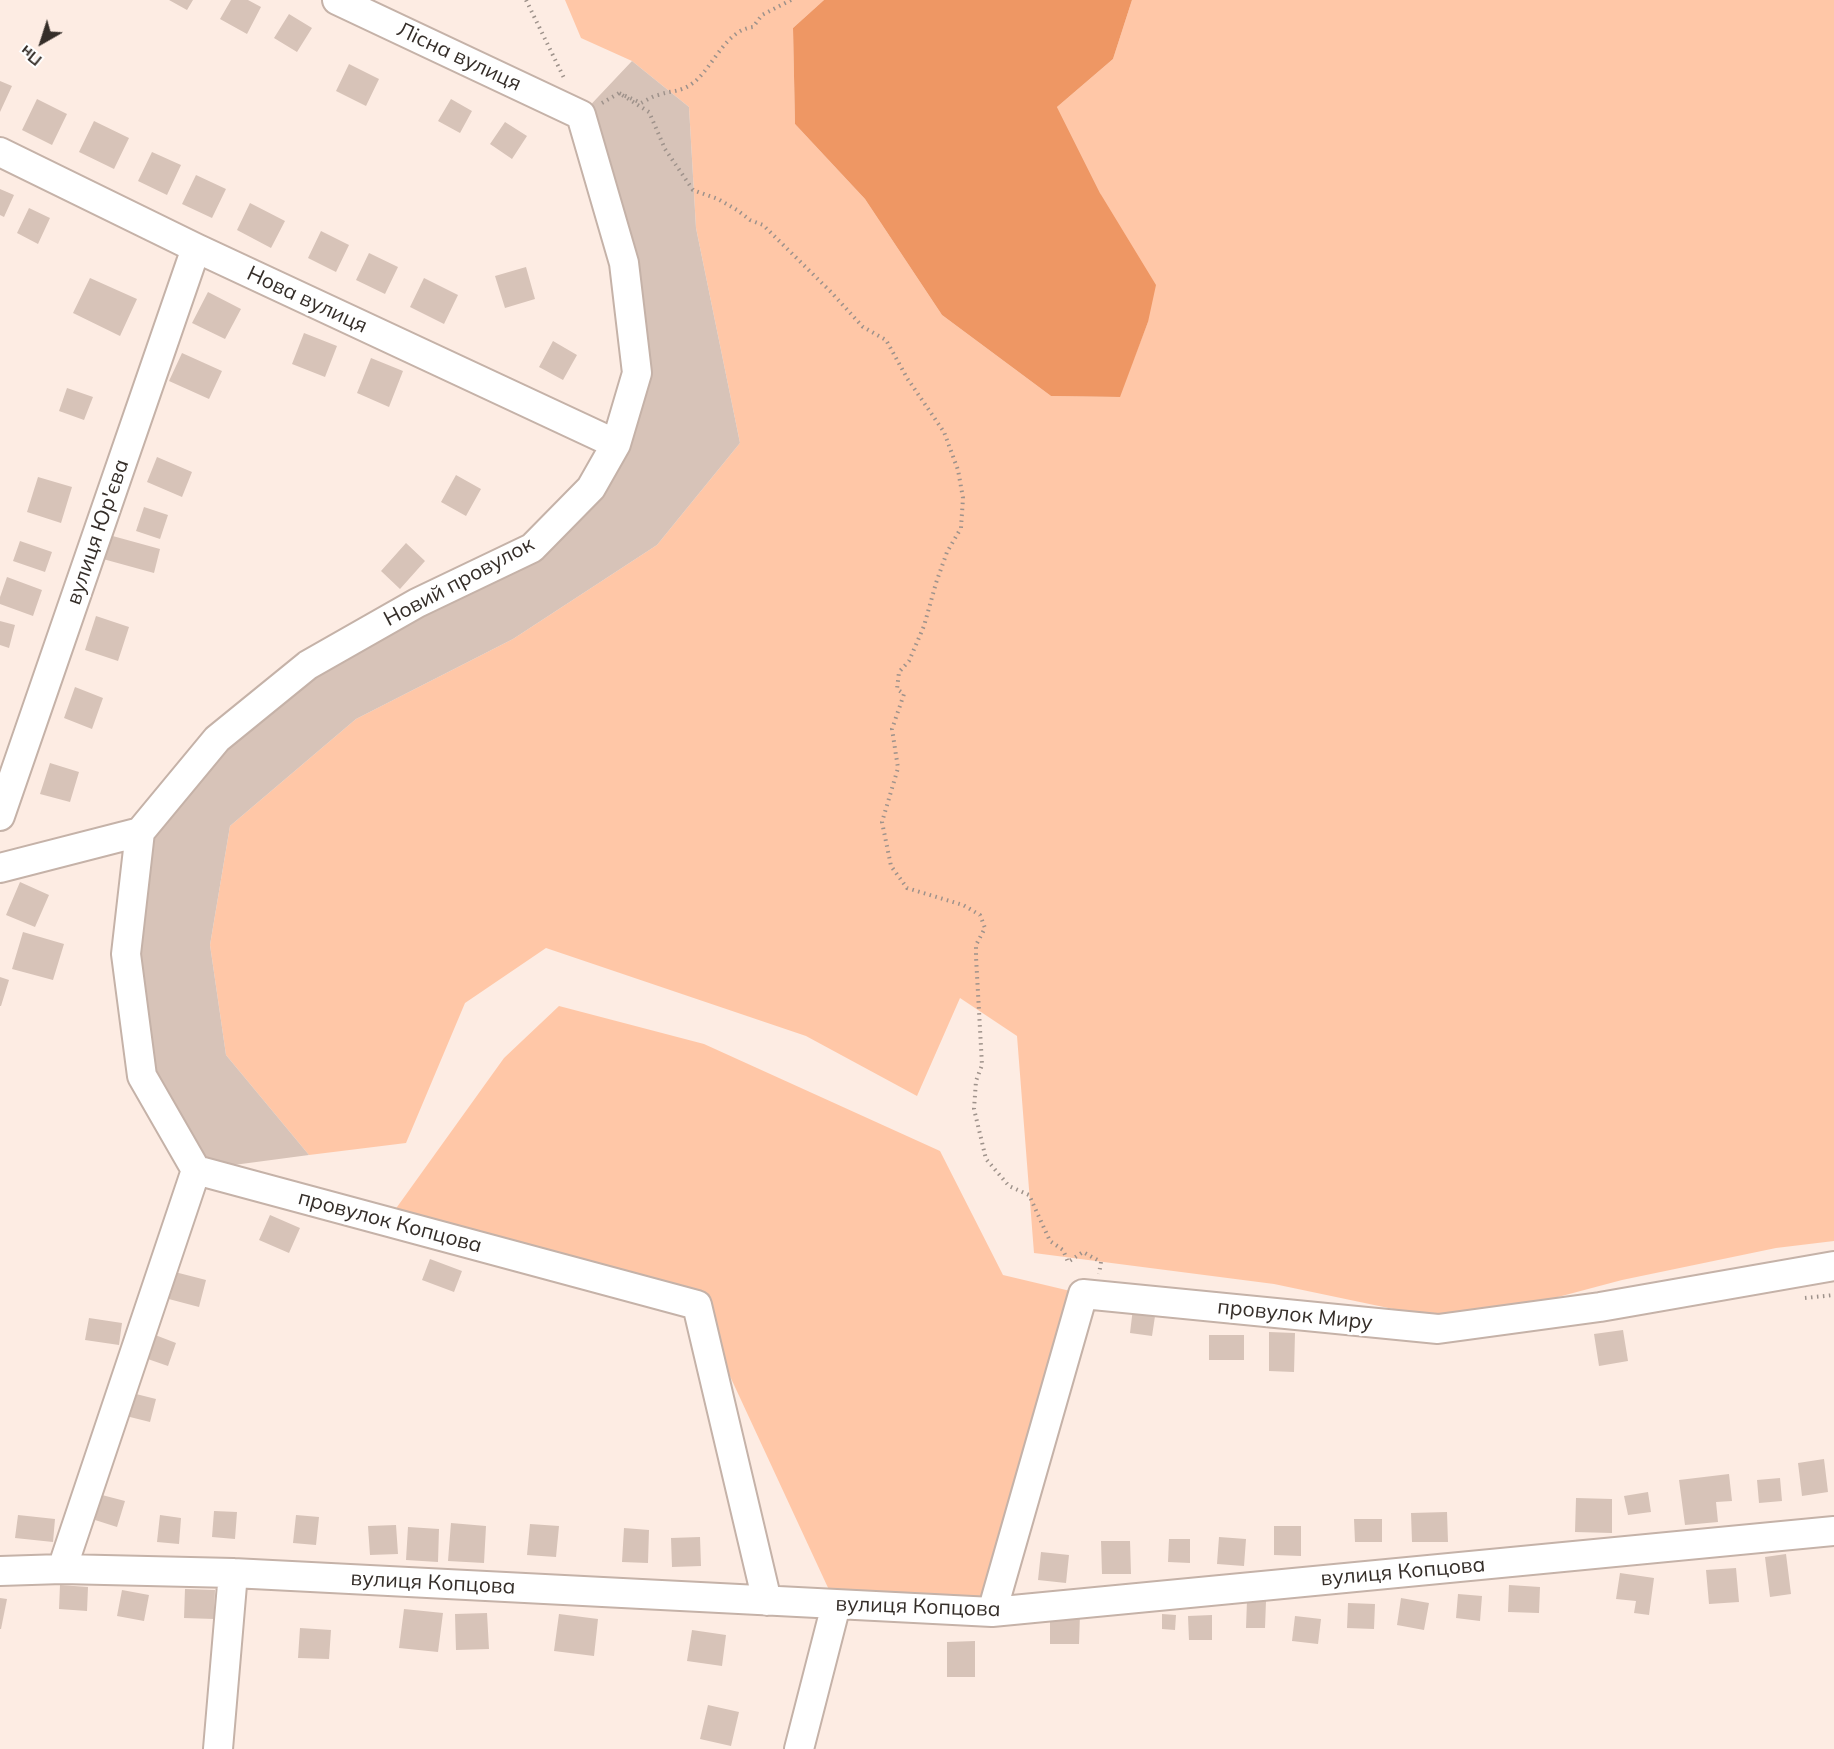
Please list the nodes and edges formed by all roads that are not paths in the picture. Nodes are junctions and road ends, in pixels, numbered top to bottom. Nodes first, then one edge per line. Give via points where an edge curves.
1 (337, 0) edge
2 (581, 115) joint
3 (0, 152) edge
4 (196, 248) junction
5 (616, 444) junction
6 (0, 816) edge
7 (140, 832) junction
8 (0, 868) edge
9 (196, 1170) junction
10 (1834, 1266) edge
11 (1834, 1531) edge
12 (62, 1569) junction
13 (0, 1571) edge
14 (233, 1573) junction
15 (767, 1601) junction
16 (836, 1605) junction
17 (992, 1612) junction
18 (218, 1749) edge
19 (799, 1749) edge

1 - 2 street, Лісна вулиця
2 - 5 street, Новий провулок via 624,263 637,373
3 - 4 street, Нова вулиця
4 - 5 street, Нова вулиця
4 - 6 street, вулиця Юр'єва
5 - 7 street, Новий провулок via 591,488 532,548 417,603 308,665 217,739
7 - 8 street
7 - 9 street via 126,954 142,1076
9 - 12 street
9 - 15 street, провулок Копцова via 697,1305
10 - 17 street, провулок Миру via 1600,1307 1438,1329 1083,1294
11 - 17 street, вулиця Копцова
12 - 13 street, вулиця Копцова
12 - 14 street, вулиця Копцова
14 - 15 street, вулиця Копцова
14 - 18 street
15 - 16 street, вулиця Копцова
16 - 17 street, вулиця Копцова
16 - 19 street

